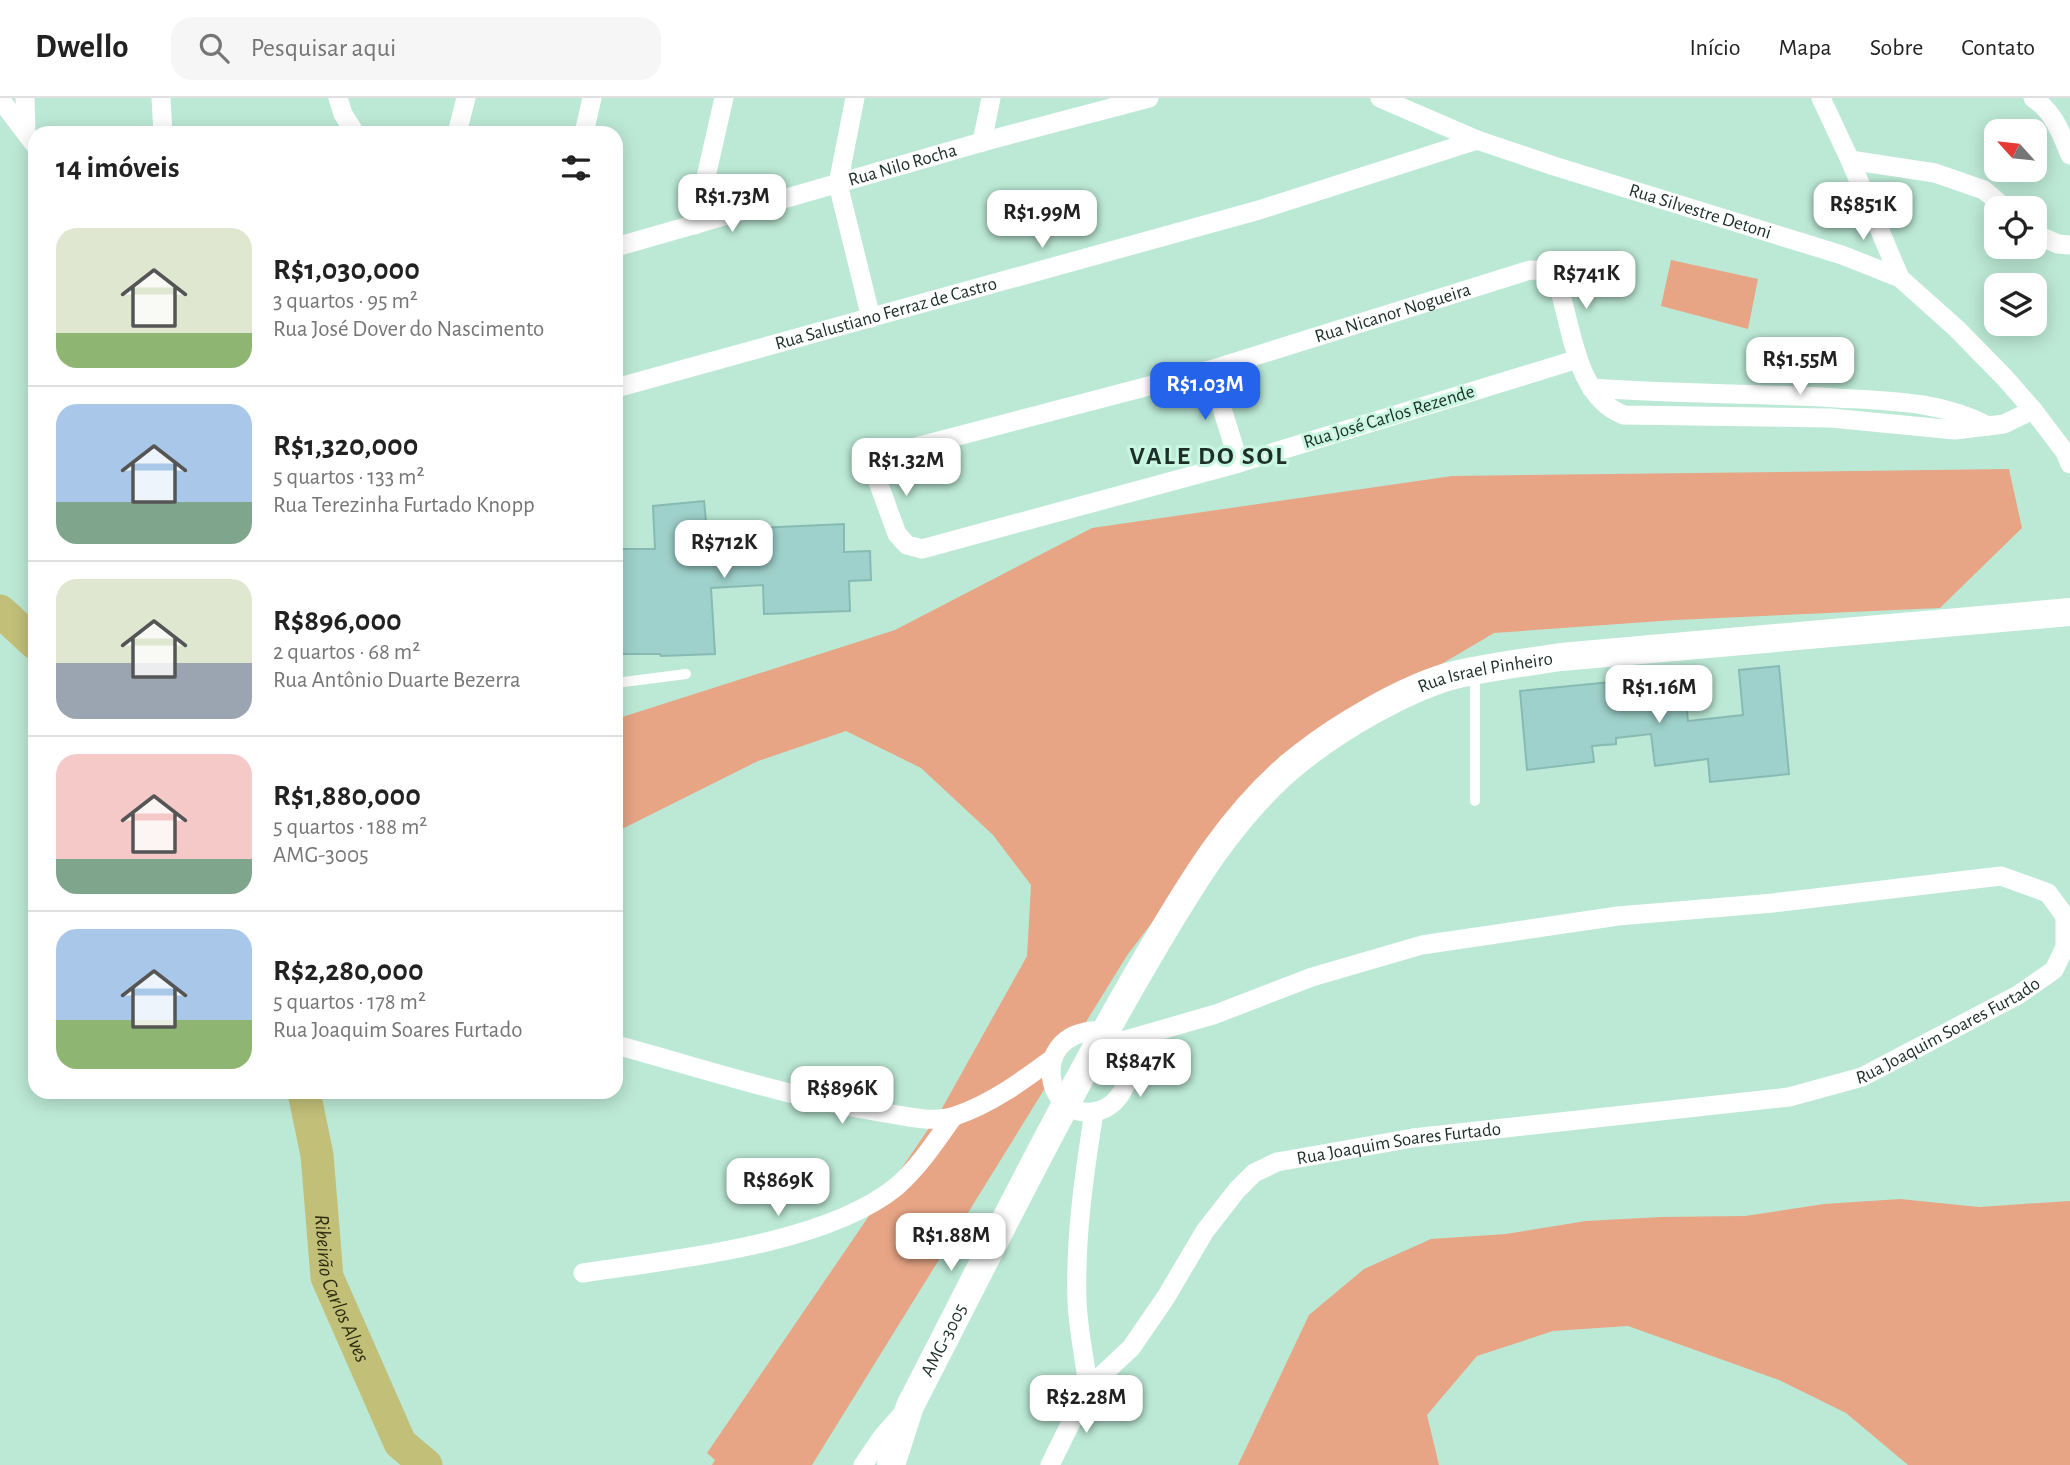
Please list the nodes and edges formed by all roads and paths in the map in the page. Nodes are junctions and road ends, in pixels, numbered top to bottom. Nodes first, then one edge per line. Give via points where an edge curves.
1 (25, 98) edge
2 (161, 98) edge
3 (338, 98) edge
4 (466, 98) edge
5 (592, 98) edge
6 (724, 98) edge
7 (855, 98) edge
8 (991, 98) edge
9 (1149, 98) edge
10 (1380, 98) edge
11 (1821, 98) edge
12 (2034, 98) edge
13 (0, 99) edge
14 (29, 126) edge
15 (163, 126) edge
16 (351, 126) edge
17 (459, 126) edge
18 (586, 126) edge
19 (28, 135) edge
20 (1477, 140) junction
21 (982, 142) junction
22 (2070, 155) edge
23 (1850, 160) junction
24 (838, 184) junction
25 (1991, 196) edge
26 (695, 225) junction
27 (2047, 239) edge
28 (623, 245) edge
29 (2070, 245) edge
30 (1900, 278) junction
31 (871, 318) junction
32 (1578, 359) junction
33 (1210, 370) junction
34 (623, 386) edge
35 (2033, 410) junction
36 (1239, 463) junction
37 (2070, 464) edge
38 (916, 549) joint
39 (2070, 612) edge
40 (1475, 670) junction
41 (686, 674) dead end
42 (623, 682) edge
43 (1475, 801) dead end
44 (1112, 1037) junction
45 (623, 1047) edge
46 (1052, 1059) junction
47 (1066, 1104) junction
48 (1094, 1112) junction
49 (953, 1116) junction
50 (583, 1273) dead end
51 (1088, 1388) junction
52 (910, 1405) junction
53 (863, 1465) edge
54 (891, 1465) edge
55 (1049, 1465) edge

1 - 14 street
2 - 15 street
3 - 16 street
4 - 17 street
5 - 18 street
6 - 26 street
7 - 24 street
8 - 21 street
9 - 21 street, Rua Nilo Rocha
10 - 20 street, Rua Silvestre Detoni
11 - 23 street
12 - 22 street via 2048,109
13 - 19 street
20 - 30 street, Rua Silvestre Detoni
20 - 31 street, Rua Salustiano Ferraz de Castro via 1259,210
21 - 24 street, Rua Nilo Rocha
23 - 25 street via 1935,173
23 - 30 street
24 - 26 street, Rua Nilo Rocha
24 - 31 street
26 - 28 street, Rua Nilo Rocha
27 - 29 street
30 - 35 street, Rua Silvestre Detoni via 1958,329
31 - 34 street, Rua Salustiano Ferraz de Castro
32 - 33 street, Rua Nicanor Nogueira via 1555,276 1530,270
32 - 35 street via 1601,403 1624,415 1831,418 1955,430 2004,424
32 - 36 street, Rua José Carlos Rezende
33 - 36 street
33 - 38 street, Rua Nicanor Nogueira via 878,460 874,471 897,534
35 - 37 street, Rua Silvestre Detoni
36 - 38 street, Rua José Carlos Rezende
39 - 40 main road, Rua Israel Pinheiro via 1561,657
40 - 43 lane
40 - 44 main road, Rua Israel Pinheiro via 1394,698 1304,755 1279,777 1243,814 1178,906
41 - 42 lane
44 - 46 street, Rua Joaquim Soares Furtado via 1081,1032 1058,1046
44 - 47 main road, AMG-3005
44 - 48 street via 1125,1049 1127,1081 1113,1102
44 - 51 street, Rua Joaquim Soares Furtado via 1216,1014 1312,977 1422,945 1618,916 2001,876 2048,893 2065,916 2065,947 2054,970 2018,995 1862,1077 1790,1097 1413,1138 1277,1162 1254,1173 1205,1231 1131,1348
45 - 49 street via 826,1102 920,1119
46 - 47 street via 1052,1085
46 - 49 street, Rua Joaquim Soares Furtado via 1014,1087
47 - 48 street
47 - 52 main road, AMG-3005
48 - 51 street via 1078,1245 1077,1304
49 - 50 street via 917,1167 873,1203 839,1218 709,1254
51 - 55 street, Rua Joaquim Soares Furtado
52 - 53 street
52 - 54 main road, AMG-3005

